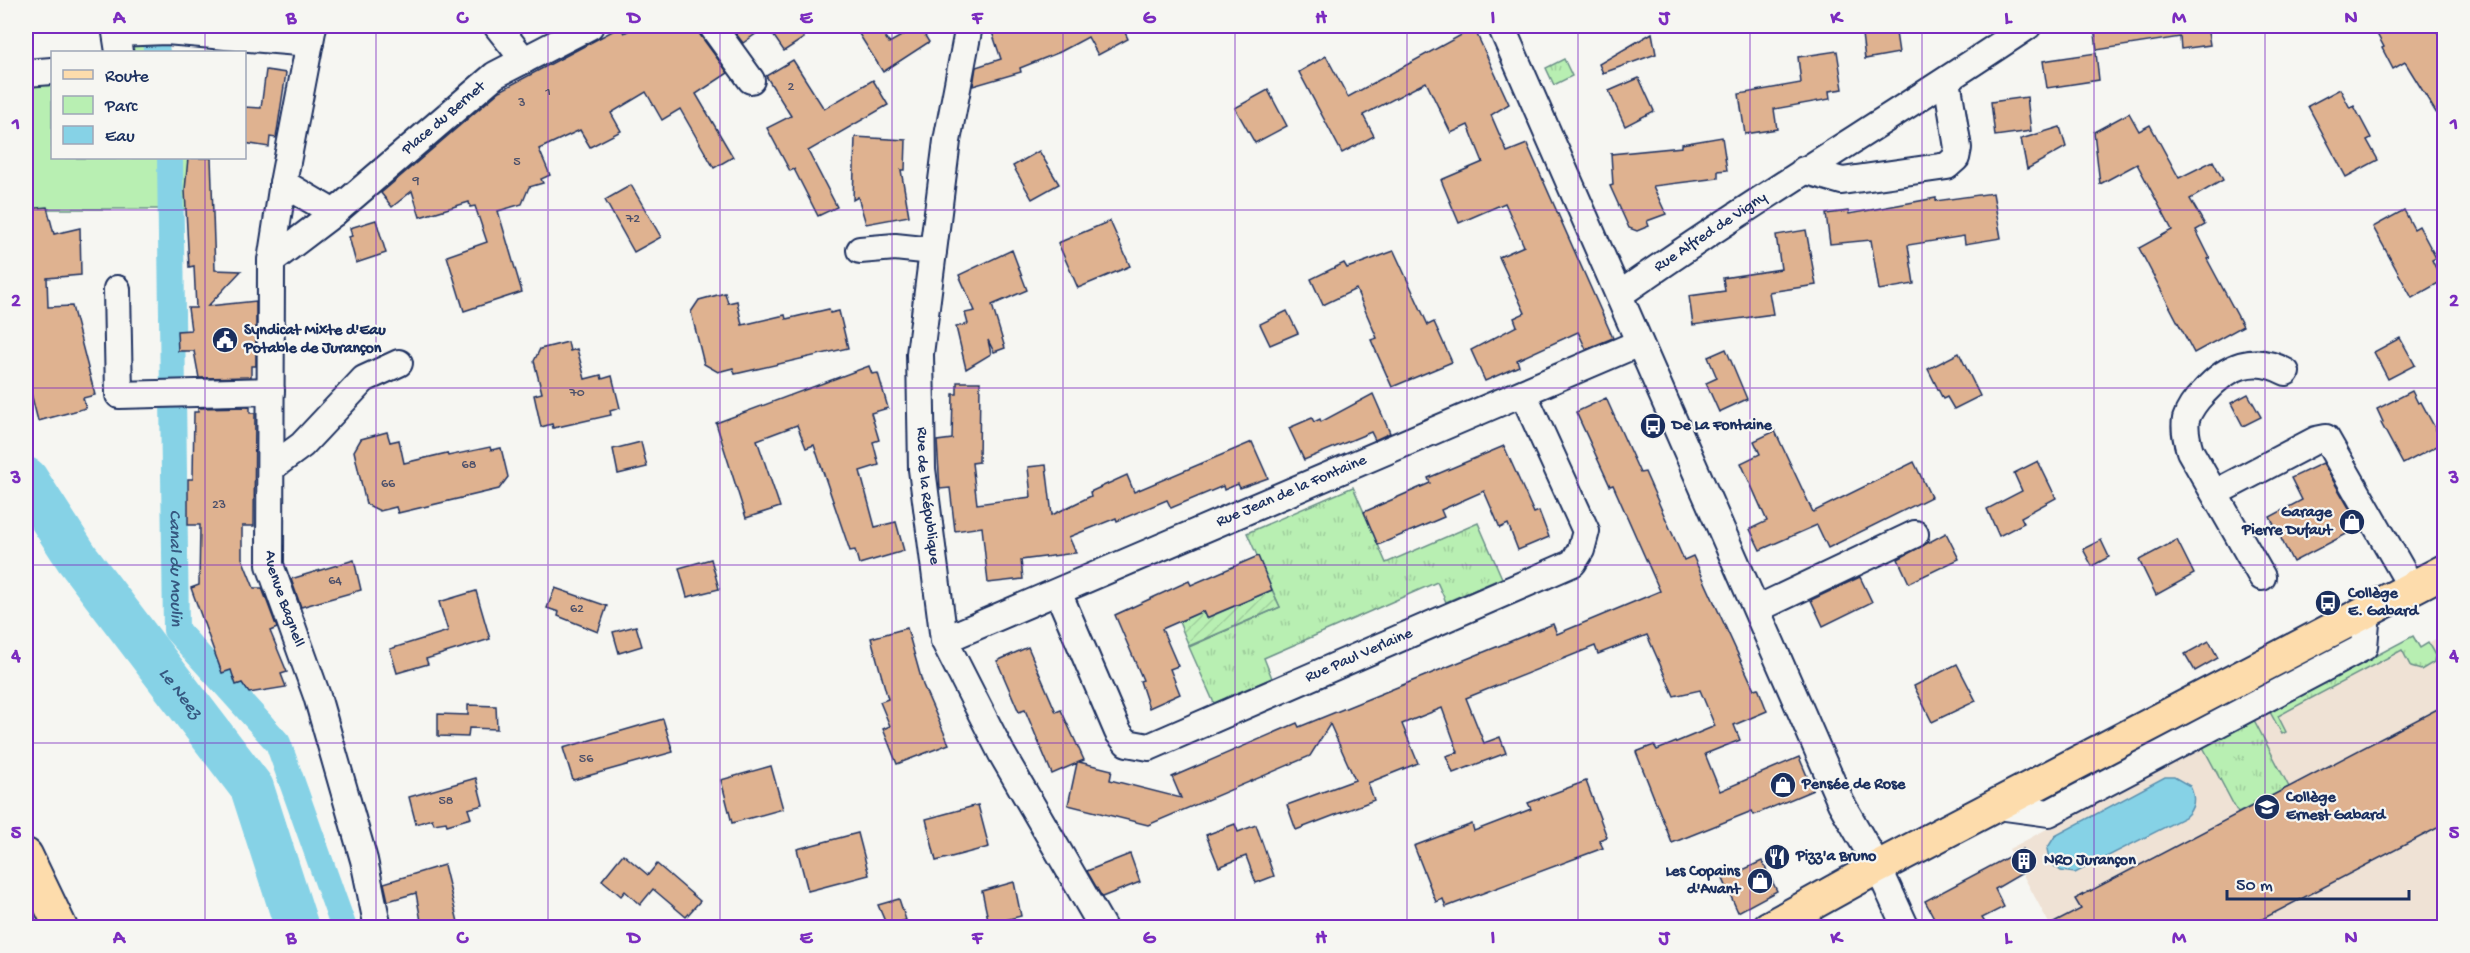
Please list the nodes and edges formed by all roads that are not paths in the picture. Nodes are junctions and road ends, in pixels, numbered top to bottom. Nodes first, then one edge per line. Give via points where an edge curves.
1 (497, 26) edge
2 (590, 26) edge
3 (712, 26) edge
4 (969, 26) edge
5 (1501, 26) edge
6 (2028, 26) edge
7 (312, 34) edge
8 (125, 43) edge
9 (524, 60) junction
10 (51, 71) edge
11 (26, 73) edge
12 (751, 80) dead end
13 (1947, 80) junction
14 (1804, 170) junction
15 (283, 183) junction
16 (334, 213) junction
17 (860, 250) dead end
18 (933, 251) junction
19 (271, 261) junction
20 (117, 289) dead end
21 (1619, 295) junction
22 (1639, 343) junction
23 (399, 363) dead end
24 (2286, 372) dead end
25 (271, 391) junction
26 (1523, 393) junction
27 (271, 468) junction
28 (2215, 493) junction
29 (1915, 534) dead end
30 (2445, 571) edge
31 (2262, 577) dead end
32 (2412, 588) junction
33 (1058, 592) junction
34 (1757, 609) junction
35 (944, 640) junction
36 (26, 855) edge
37 (1878, 867) junction
38 (61, 927) edge
39 (378, 927) edge
40 (1103, 927) edge
41 (1768, 927) edge
42 (1906, 927) edge

1 - 9 street
2 - 9 street, Place du Bernet
3 - 12 street
4 - 18 street, Rue de la République via 947,141
5 - 21 street
6 - 13 street, Rue Alfred de Vigny
7 - 8 street via 166,31
7 - 15 street
9 - 16 street, Place du Bernet via 495,75
10 - 11 street
13 - 14 street, Rue Alfred de Vigny
13 - 14 street via 1958,148 1956,158 1947,166 1842,180
14 - 21 street, Rue Alfred de Vigny
15 - 16 street
15 - 19 street
16 - 19 street, Place du Bernet
17 - 18 street via 895,247
18 - 35 street, Rue de la République via 920,354 922,469
19 - 25 street, Avenue Bagnell
20 - 25 street via 118,395
21 - 22 street
22 - 26 street, Rue Jean de la Fontaine
22 - 34 street
23 - 27 street via 364,379 302,445
24 - 28 street via 2271,364 2242,365 2224,372 2197,399 2186,418 2185,436
25 - 27 street, Avenue Bagnell
26 - 33 street, Rue Jean de la Fontaine
26 - 33 street, Rue Paul Verlaine via 1586,531 1573,563 1278,693 1149,747 1127,743 1118,732
27 - 39 street, Avenue Bagnell via 270,565 317,696 364,860
28 - 31 street
28 - 32 street via 2326,438
29 - 34 street
30 - 32 main road
32 - 37 main road
33 - 35 street, Rue Jean de la Fontaine
34 - 37 street via 1841,803
35 - 40 street, Rue de la République via 1002,754
36 - 38 main road
37 - 41 main road
37 - 42 street

